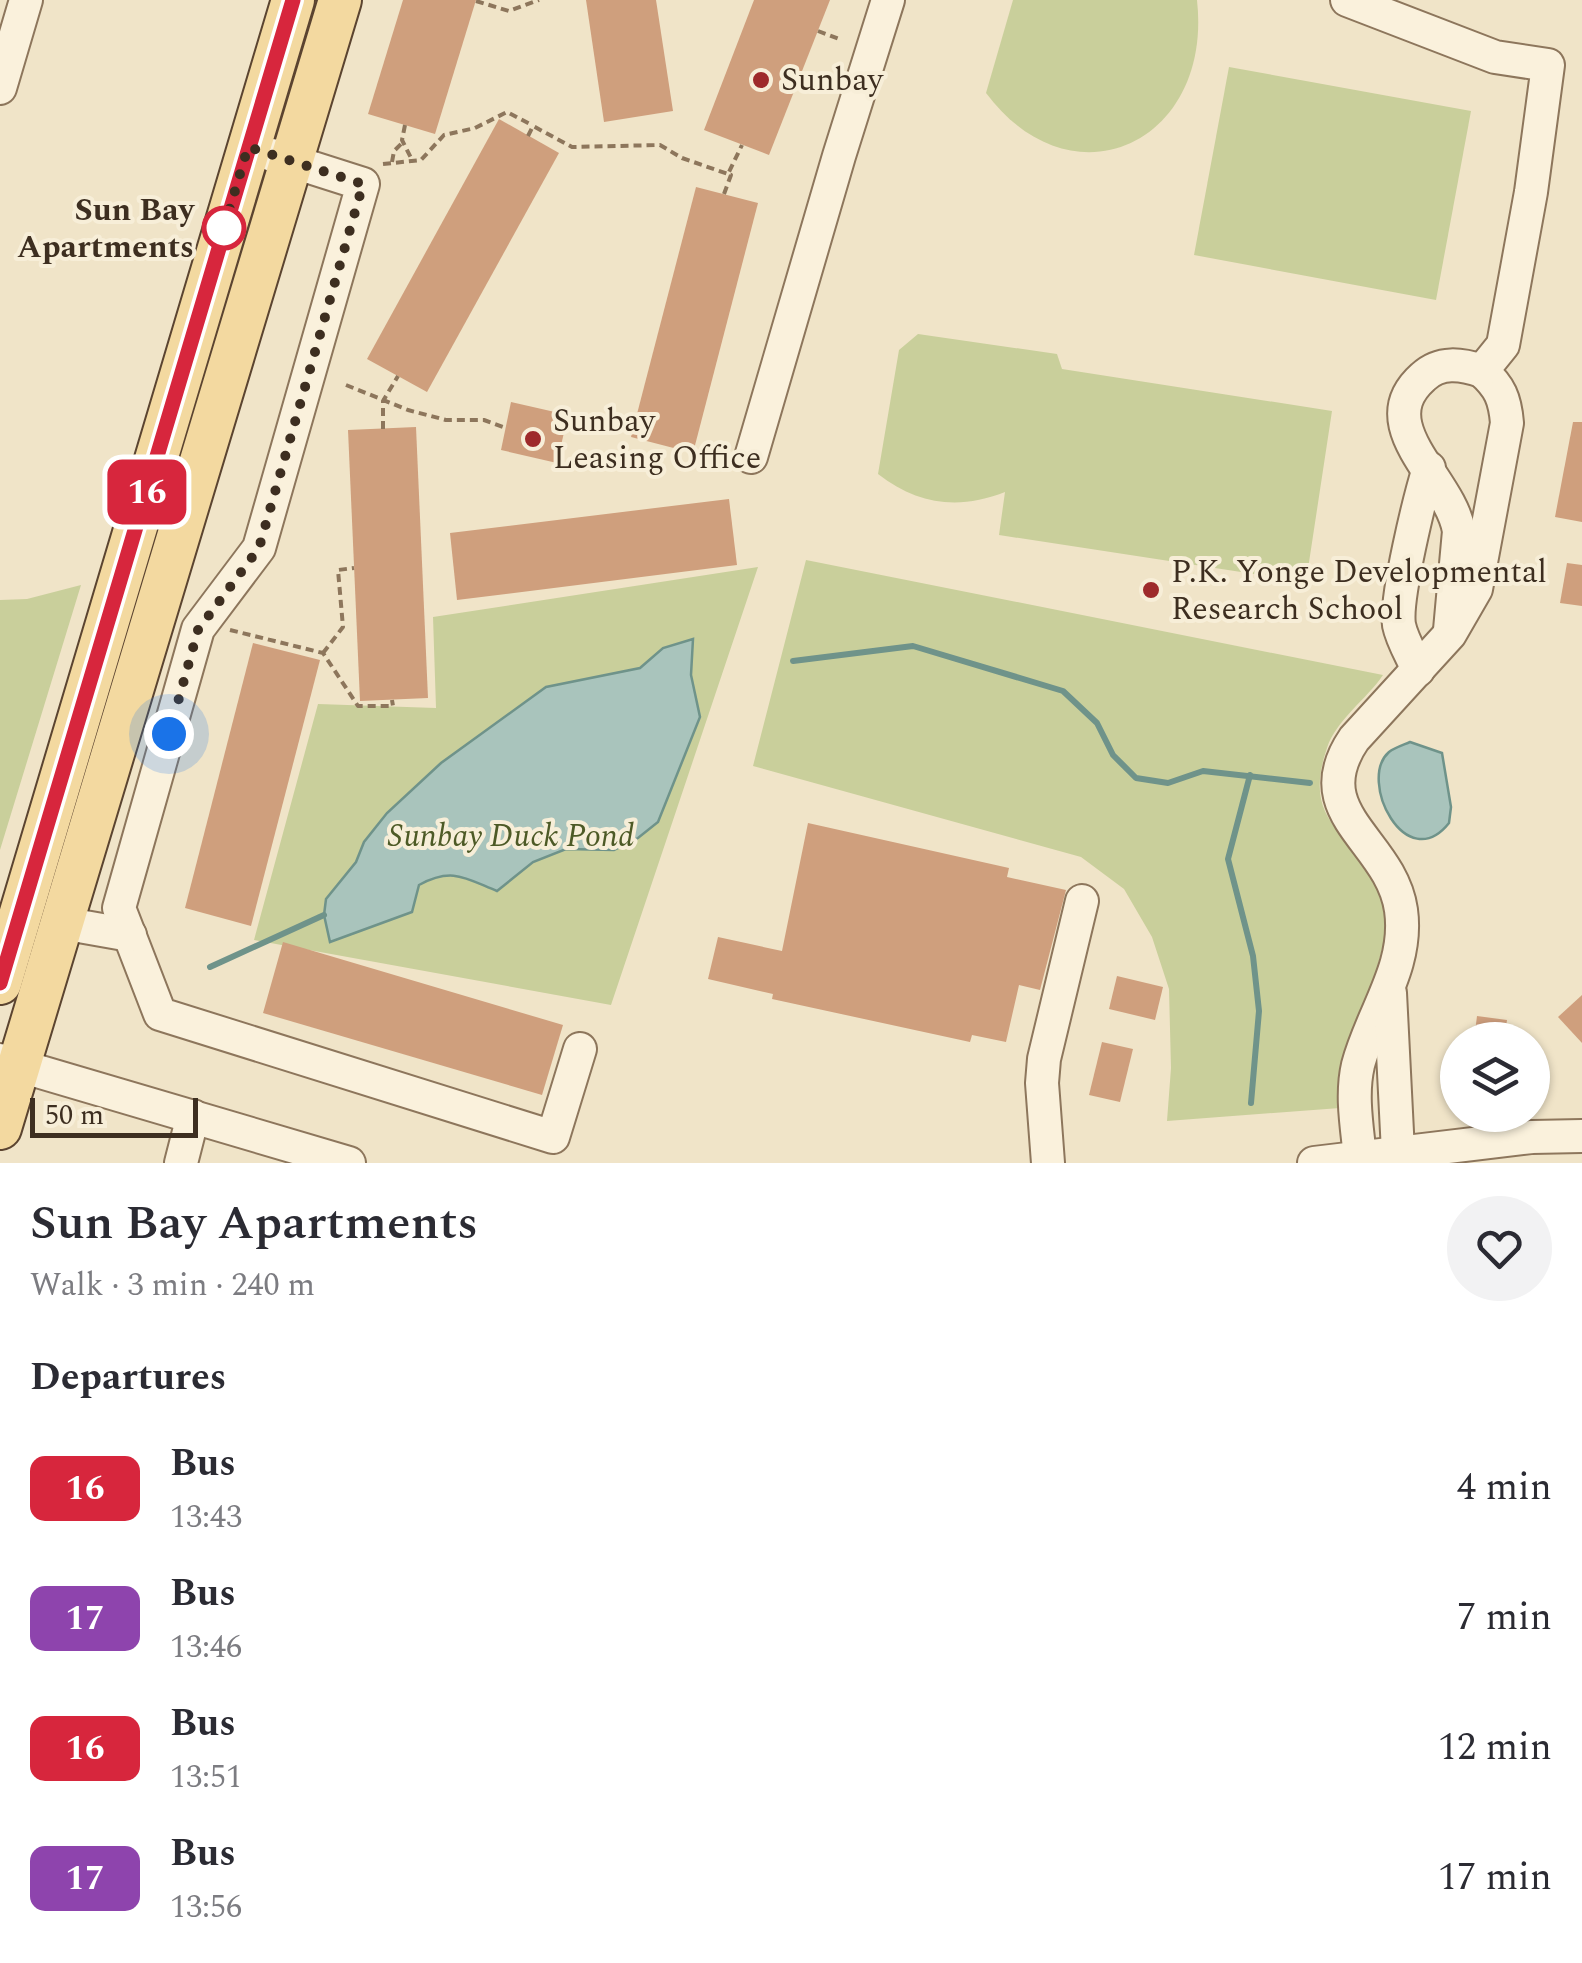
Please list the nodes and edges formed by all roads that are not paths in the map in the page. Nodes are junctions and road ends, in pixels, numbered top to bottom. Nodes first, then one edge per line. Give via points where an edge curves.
1 (26, 0) edge
2 (294, 0) edge
3 (340, 0) edge
4 (888, 0) edge
5 (1347, 0) edge
6 (0, 88) edge
7 (248, 147) junction
8 (291, 161) junction
9 (1482, 371) junction
10 (751, 457) dead end
11 (1429, 468) junction
12 (1450, 634) junction
13 (1418, 670) junction
14 (1082, 901) dead end
15 (62, 922) junction
16 (8, 928) edge
17 (130, 935) junction
18 (0, 983) edge
19 (1390, 988) junction
20 (580, 1049) dead end
21 (9, 1063) edge
22 (193, 1116) junction
23 (0, 1128) edge
24 (1582, 1136) edge
25 (259, 1150) edge
26 (1398, 1152) junction
27 (1360, 1157) junction
28 (181, 1163) edge
29 (349, 1163) edge
30 (1048, 1163) edge
31 (1314, 1163) edge

1 - 6 street
2 - 7 main road
3 - 8 main road
4 - 10 street
5 - 9 street via 1496,57 1548,66 1503,346
7 - 8 street
7 - 16 main road
8 - 15 main road
8 - 17 street via 363,184 259,548 198,630 119,908
9 - 11 street via 1462,364 1440,367 1412,388 1406,432
9 - 12 street via 1505,399 1507,423 1476,590
11 - 12 street via 1451,502 1459,531
11 - 13 street via 1399,626
12 - 13 street
13 - 19 street via 1354,739 1336,782 1345,814 1384,862 1398,896 1402,932
14 - 30 street via 1044,1059
15 - 17 street
15 - 21 main road
16 - 18 main road
17 - 20 street via 160,1014 553,1137
19 - 26 street
19 - 27 street via 1357,1068
21 - 22 street
21 - 23 main road
22 - 25 street
22 - 28 street
24 - 26 street
25 - 29 street
26 - 27 street
27 - 31 street

